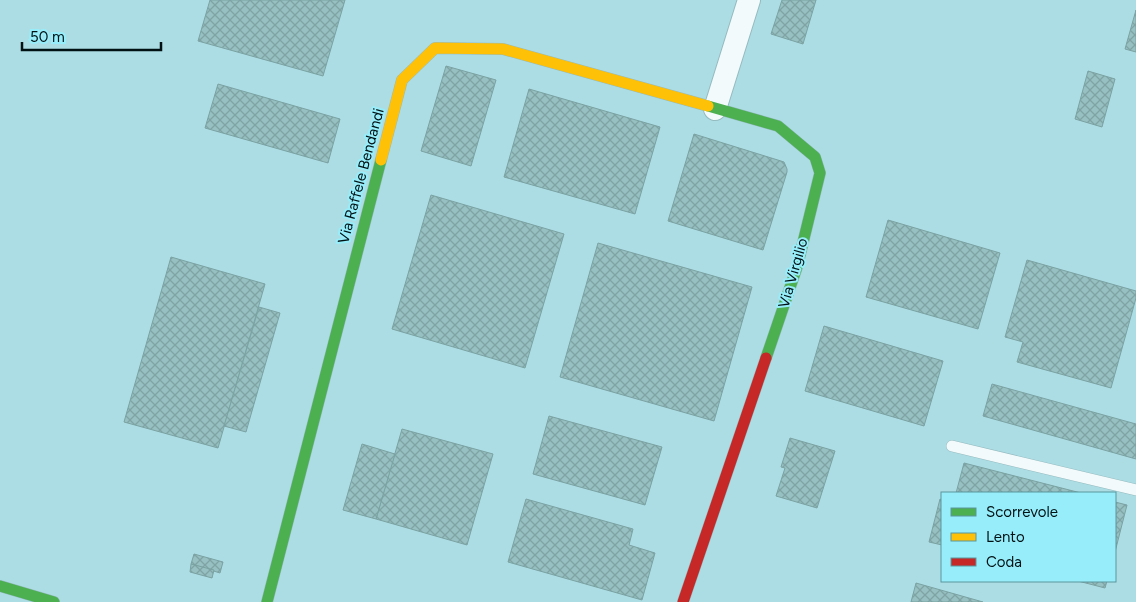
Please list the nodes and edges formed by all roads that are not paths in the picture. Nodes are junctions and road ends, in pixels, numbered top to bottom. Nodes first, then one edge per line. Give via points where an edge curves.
1 (749, 0) edge
2 (715, 109) junction
3 (952, 446) dead end
4 (1136, 490) edge
5 (0, 586) edge
6 (54, 602) edge
7 (267, 602) edge
8 (683, 602) edge

1 - 2 street
2 - 7 street, Via Raffele Bendandi via 503,50 435,48 402,80
2 - 8 street, Via Virgilio via 778,126 814,157 820,173 797,267
3 - 4 lane
5 - 6 street

